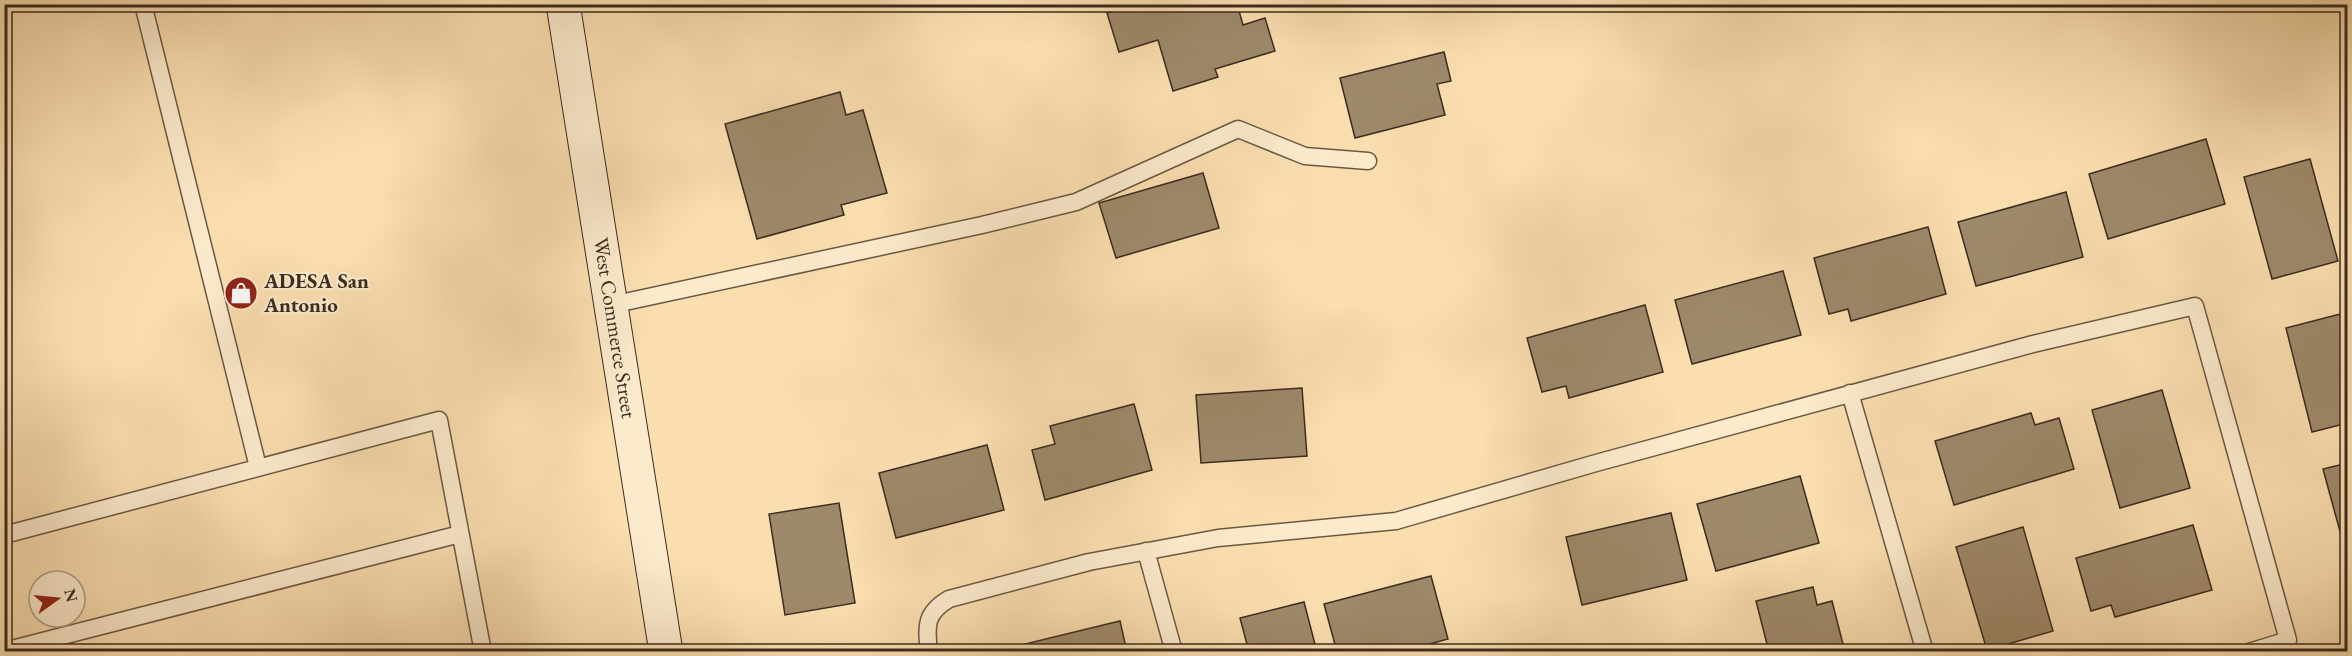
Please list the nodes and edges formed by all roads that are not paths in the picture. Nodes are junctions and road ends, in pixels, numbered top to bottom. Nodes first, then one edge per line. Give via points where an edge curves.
1 (143, 4) edge
2 (563, 4) edge
3 (1368, 161) dead end
4 (611, 305) junction
5 (1850, 393) junction
6 (258, 467) junction
7 (460, 534) junction
8 (4, 535) edge
9 (1146, 551) junction
10 (4, 651) edge
11 (483, 651) edge
12 (666, 651) edge
13 (929, 651) edge
14 (1174, 651) edge
15 (1925, 651) edge
16 (2249, 651) edge

1 - 6 lane
2 - 4 main road, West Commerce Street
3 - 4 lane via 1305,156 1238,129 1076,202
4 - 12 main road, West Commerce Street
5 - 9 lane via 1396,521 1218,538
5 - 15 lane
5 - 16 lane via 2195,306 2288,640
6 - 7 lane via 439,420
6 - 8 lane
7 - 10 lane
7 - 11 lane
9 - 13 lane via 949,599 929,619
9 - 14 lane

